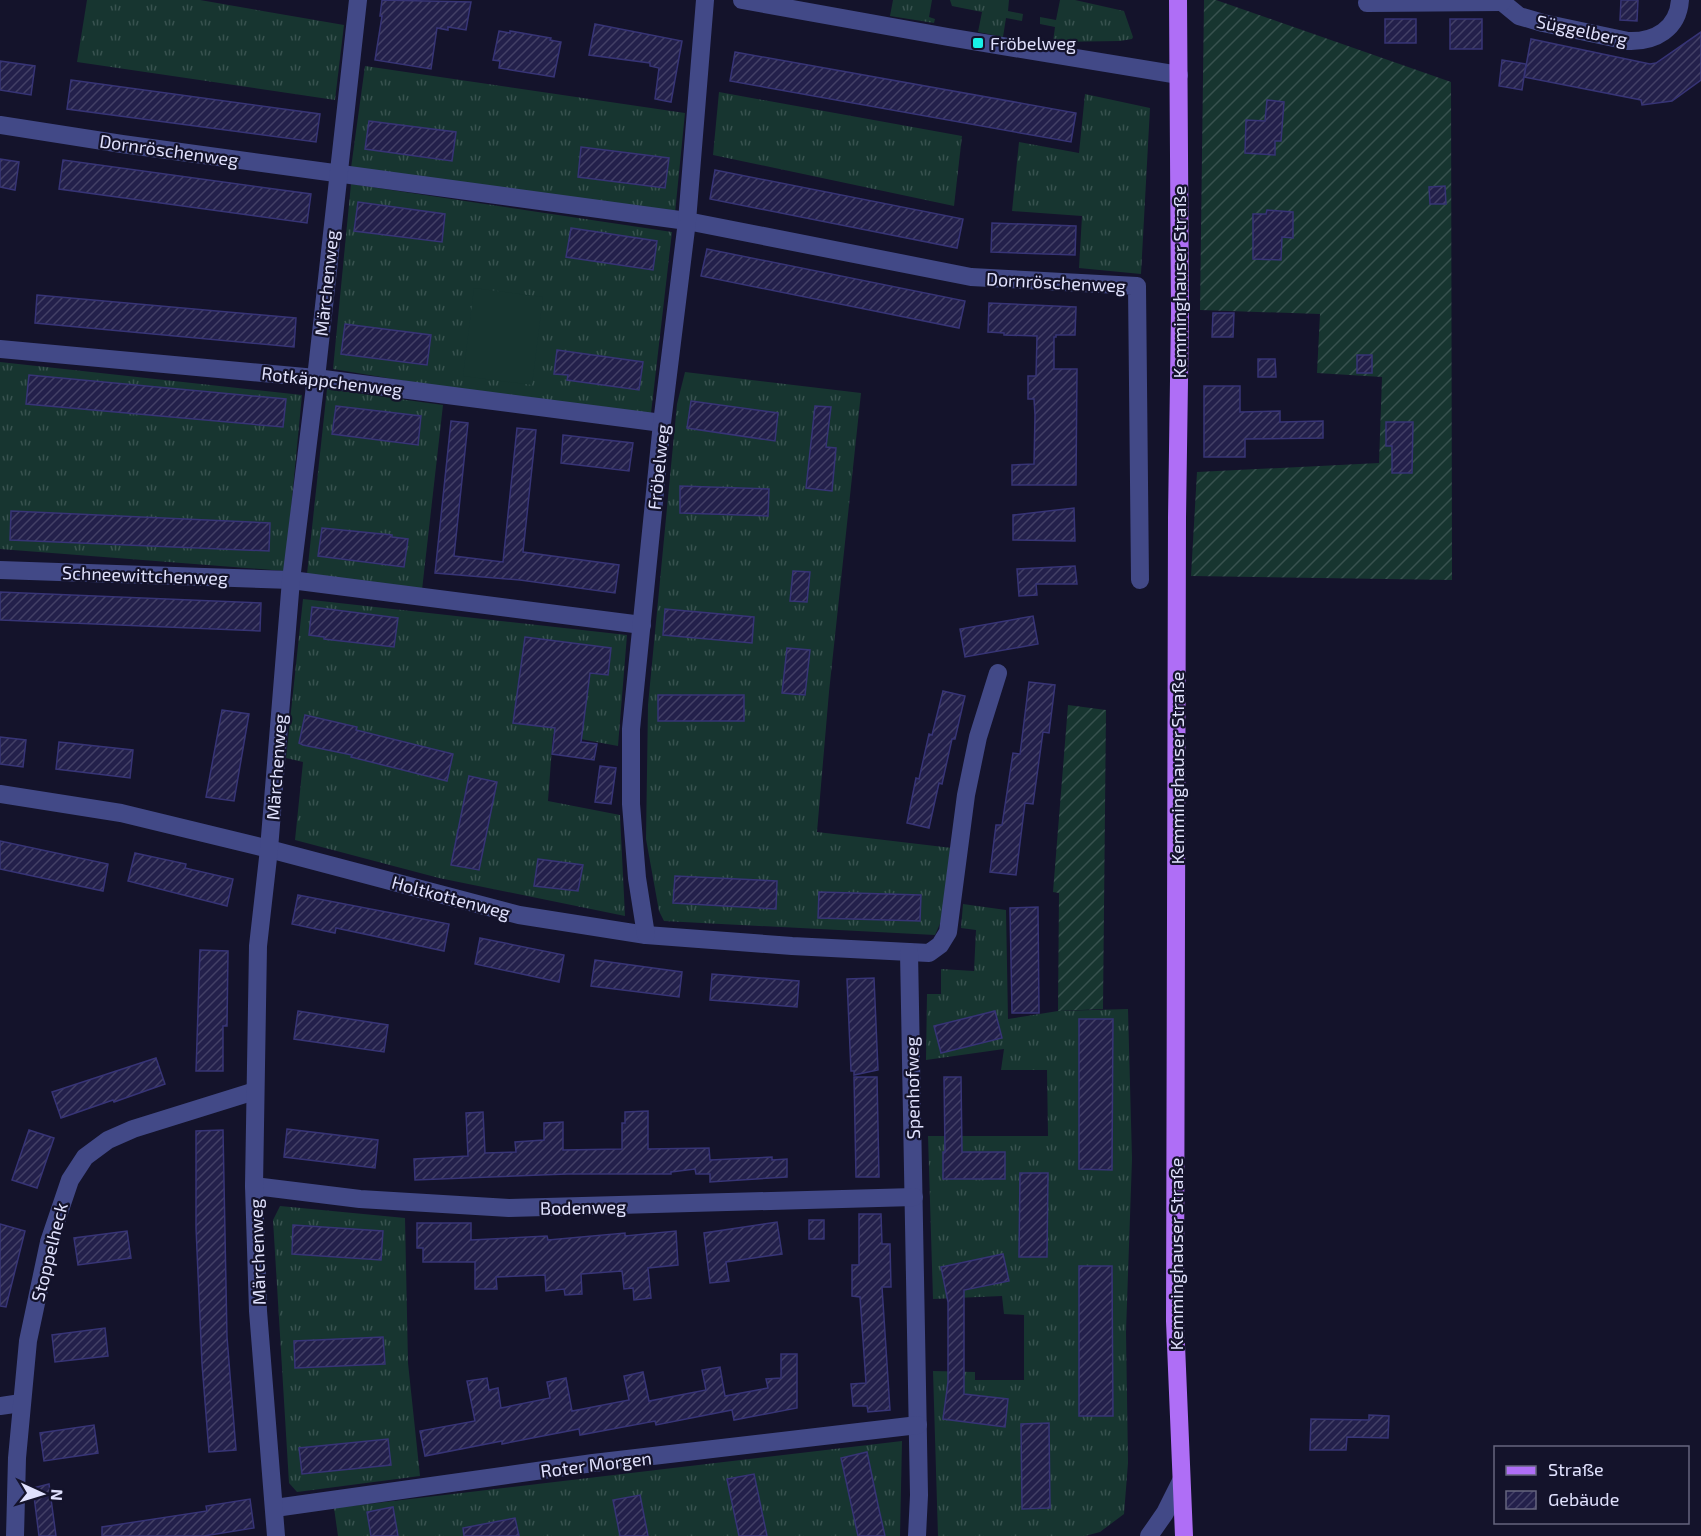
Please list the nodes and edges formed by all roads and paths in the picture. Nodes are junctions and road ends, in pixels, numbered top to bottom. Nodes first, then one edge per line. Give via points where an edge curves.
1 (358, 0) edge
2 (705, 0) edge
3 (742, 0) edge
4 (1178, 0) edge
5 (1680, 0) edge
6 (1412, 1) edge
7 (1502, 1) edge
8 (1367, 3) dead end
9 (1179, 75) junction
10 (0, 125) edge
11 (338, 174) junction
12 (687, 221) junction
13 (0, 349) edge
14 (316, 378) junction
15 (662, 423) junction
16 (0, 570) edge
17 (291, 580) junction
18 (1140, 580) dead end
19 (642, 625) junction
20 (998, 673) dead end
21 (0, 794) edge
22 (269, 849) junction
23 (646, 935) junction
24 (909, 952) junction
25 (255, 1091) junction
26 (254, 1186) junction
27 (914, 1197) junction
28 (21, 1403) junction
29 (0, 1406) edge
30 (918, 1425) junction
31 (1181, 1481) junction
32 (275, 1508) junction
33 (15, 1536) edge
34 (276, 1536) edge
35 (917, 1536) edge
36 (1149, 1536) edge
37 (1184, 1536) edge

1 - 11 street, Märchenweg
2 - 12 street, Fröbelweg
3 - 9 street
4 - 9 main road, Kemminghauser Straße
5 - 7 street, Süggelberg via 1668,29 1643,41 1543,23 1519,16
6 - 7 street
6 - 8 street
9 - 31 main road, Kemminghauser Straße via 1175,1321
10 - 11 street, Dornröschenweg
11 - 12 street, Dornröschenweg
11 - 14 street, Märchenweg
12 - 15 street, Fröbelweg
12 - 18 street, Dornröschenweg via 971,277 1137,286
13 - 14 street, Rotkäppchenweg
14 - 15 street, Rotkäppchenweg
14 - 17 street, Märchenweg
15 - 19 street, Fröbelweg
16 - 17 street, Schneewittchenweg
17 - 19 street, Schneewittchenweg
17 - 22 street, Märchenweg
19 - 23 street, Fröbelweg via 631,729 631,781
20 - 24 street via 978,737 966,795 948,932 929,953
21 - 22 street, Holtkottenweg via 121,813
22 - 23 street, Holtkottenweg via 519,915
22 - 25 street, Märchenweg via 258,946
23 - 24 street, Holtkottenweg
24 - 27 street, Spenhofweg
25 - 26 street, Märchenweg
25 - 28 street, Stoppelheck via 133,1129 108,1140 85,1157 70,1180 49,1242 28,1341
26 - 27 street, Bodenweg via 360,1199 509,1208
26 - 32 street, Märchenweg via 258,1311
27 - 30 street, Spenhofweg
28 - 29 street
28 - 33 street, Stoppelheck
30 - 32 street, Roter Morgen via 592,1463
30 - 35 street, Spenhofweg
31 - 36 street
31 - 37 main road, Kemminghauser Straße
32 - 34 street, Märchenweg

